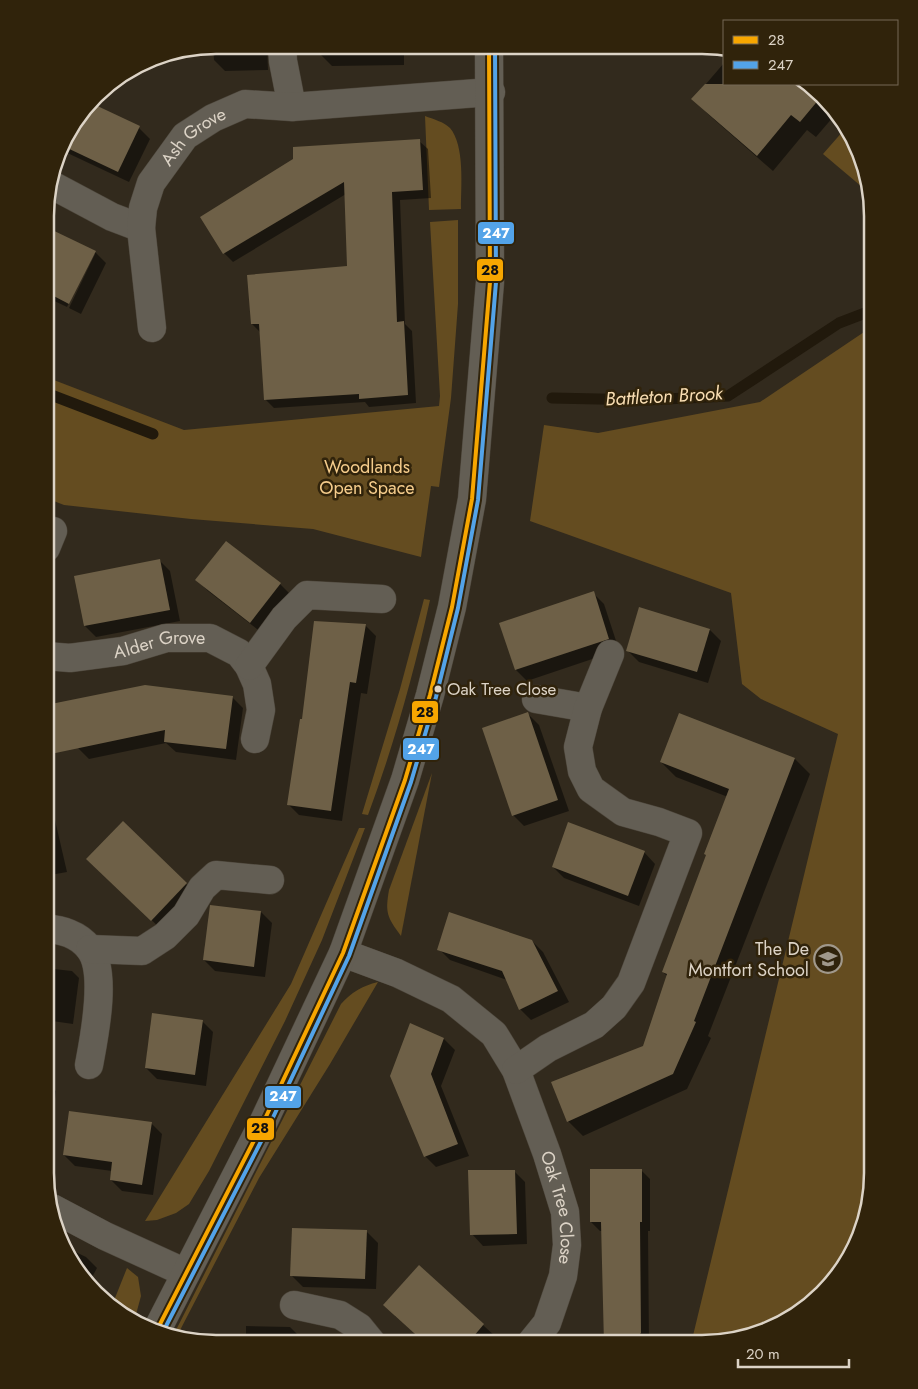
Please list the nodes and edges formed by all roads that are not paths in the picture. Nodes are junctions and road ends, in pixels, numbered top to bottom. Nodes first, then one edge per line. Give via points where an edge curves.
1 (283, 54) edge
2 (489, 54) edge
3 (491, 92) junction
4 (292, 107) junction
5 (56, 187) edge
6 (141, 228) junction
7 (152, 328) dead end
8 (382, 599) dead end
9 (610, 654) dead end
10 (54, 657) edge
11 (249, 666) junction
12 (536, 699) dead end
13 (588, 708) junction
14 (255, 739) dead end
15 (270, 880) dead end
16 (54, 929) edge
17 (90, 949) junction
18 (343, 953) junction
19 (89, 1065) dead end
20 (516, 1070) junction
21 (59, 1212) edge
22 (186, 1273) junction
23 (294, 1305) dead end
24 (160, 1325) edge
25 (366, 1335) edge
26 (537, 1335) edge

1 - 4 street
2 - 3 street
3 - 4 street, Ash Grove
3 - 18 street via 490,282 472,498 452,607 430,695 405,780
4 - 6 street, Ash Grove via 245,104 213,118 185,136 151,183
5 - 6 street via 112,217
6 - 7 street, Ash Grove
8 - 11 street via 307,595 284,618
9 - 13 street
10 - 11 street, Alder Grove via 70,658 123,651 166,638 210,638 239,654
11 - 14 street, Alder Grove via 257,684 261,710
12 - 13 street
13 - 20 street via 578,747 582,771 591,789 623,812 688,833 631,983 614,1007 594,1026 548,1048
15 - 17 street via 216,875 202,888 186,916 165,936 142,951
16 - 17 street via 72,934
17 - 19 street via 97,968 99,988
18 - 20 street, Oak Tree Close via 397,973 451,999 494,1034
18 - 22 street via 263,1123
20 - 26 street, Oak Tree Close via 565,1212 567,1245 563,1276 547,1323
21 - 22 street
22 - 24 street
23 - 25 street via 340,1315

